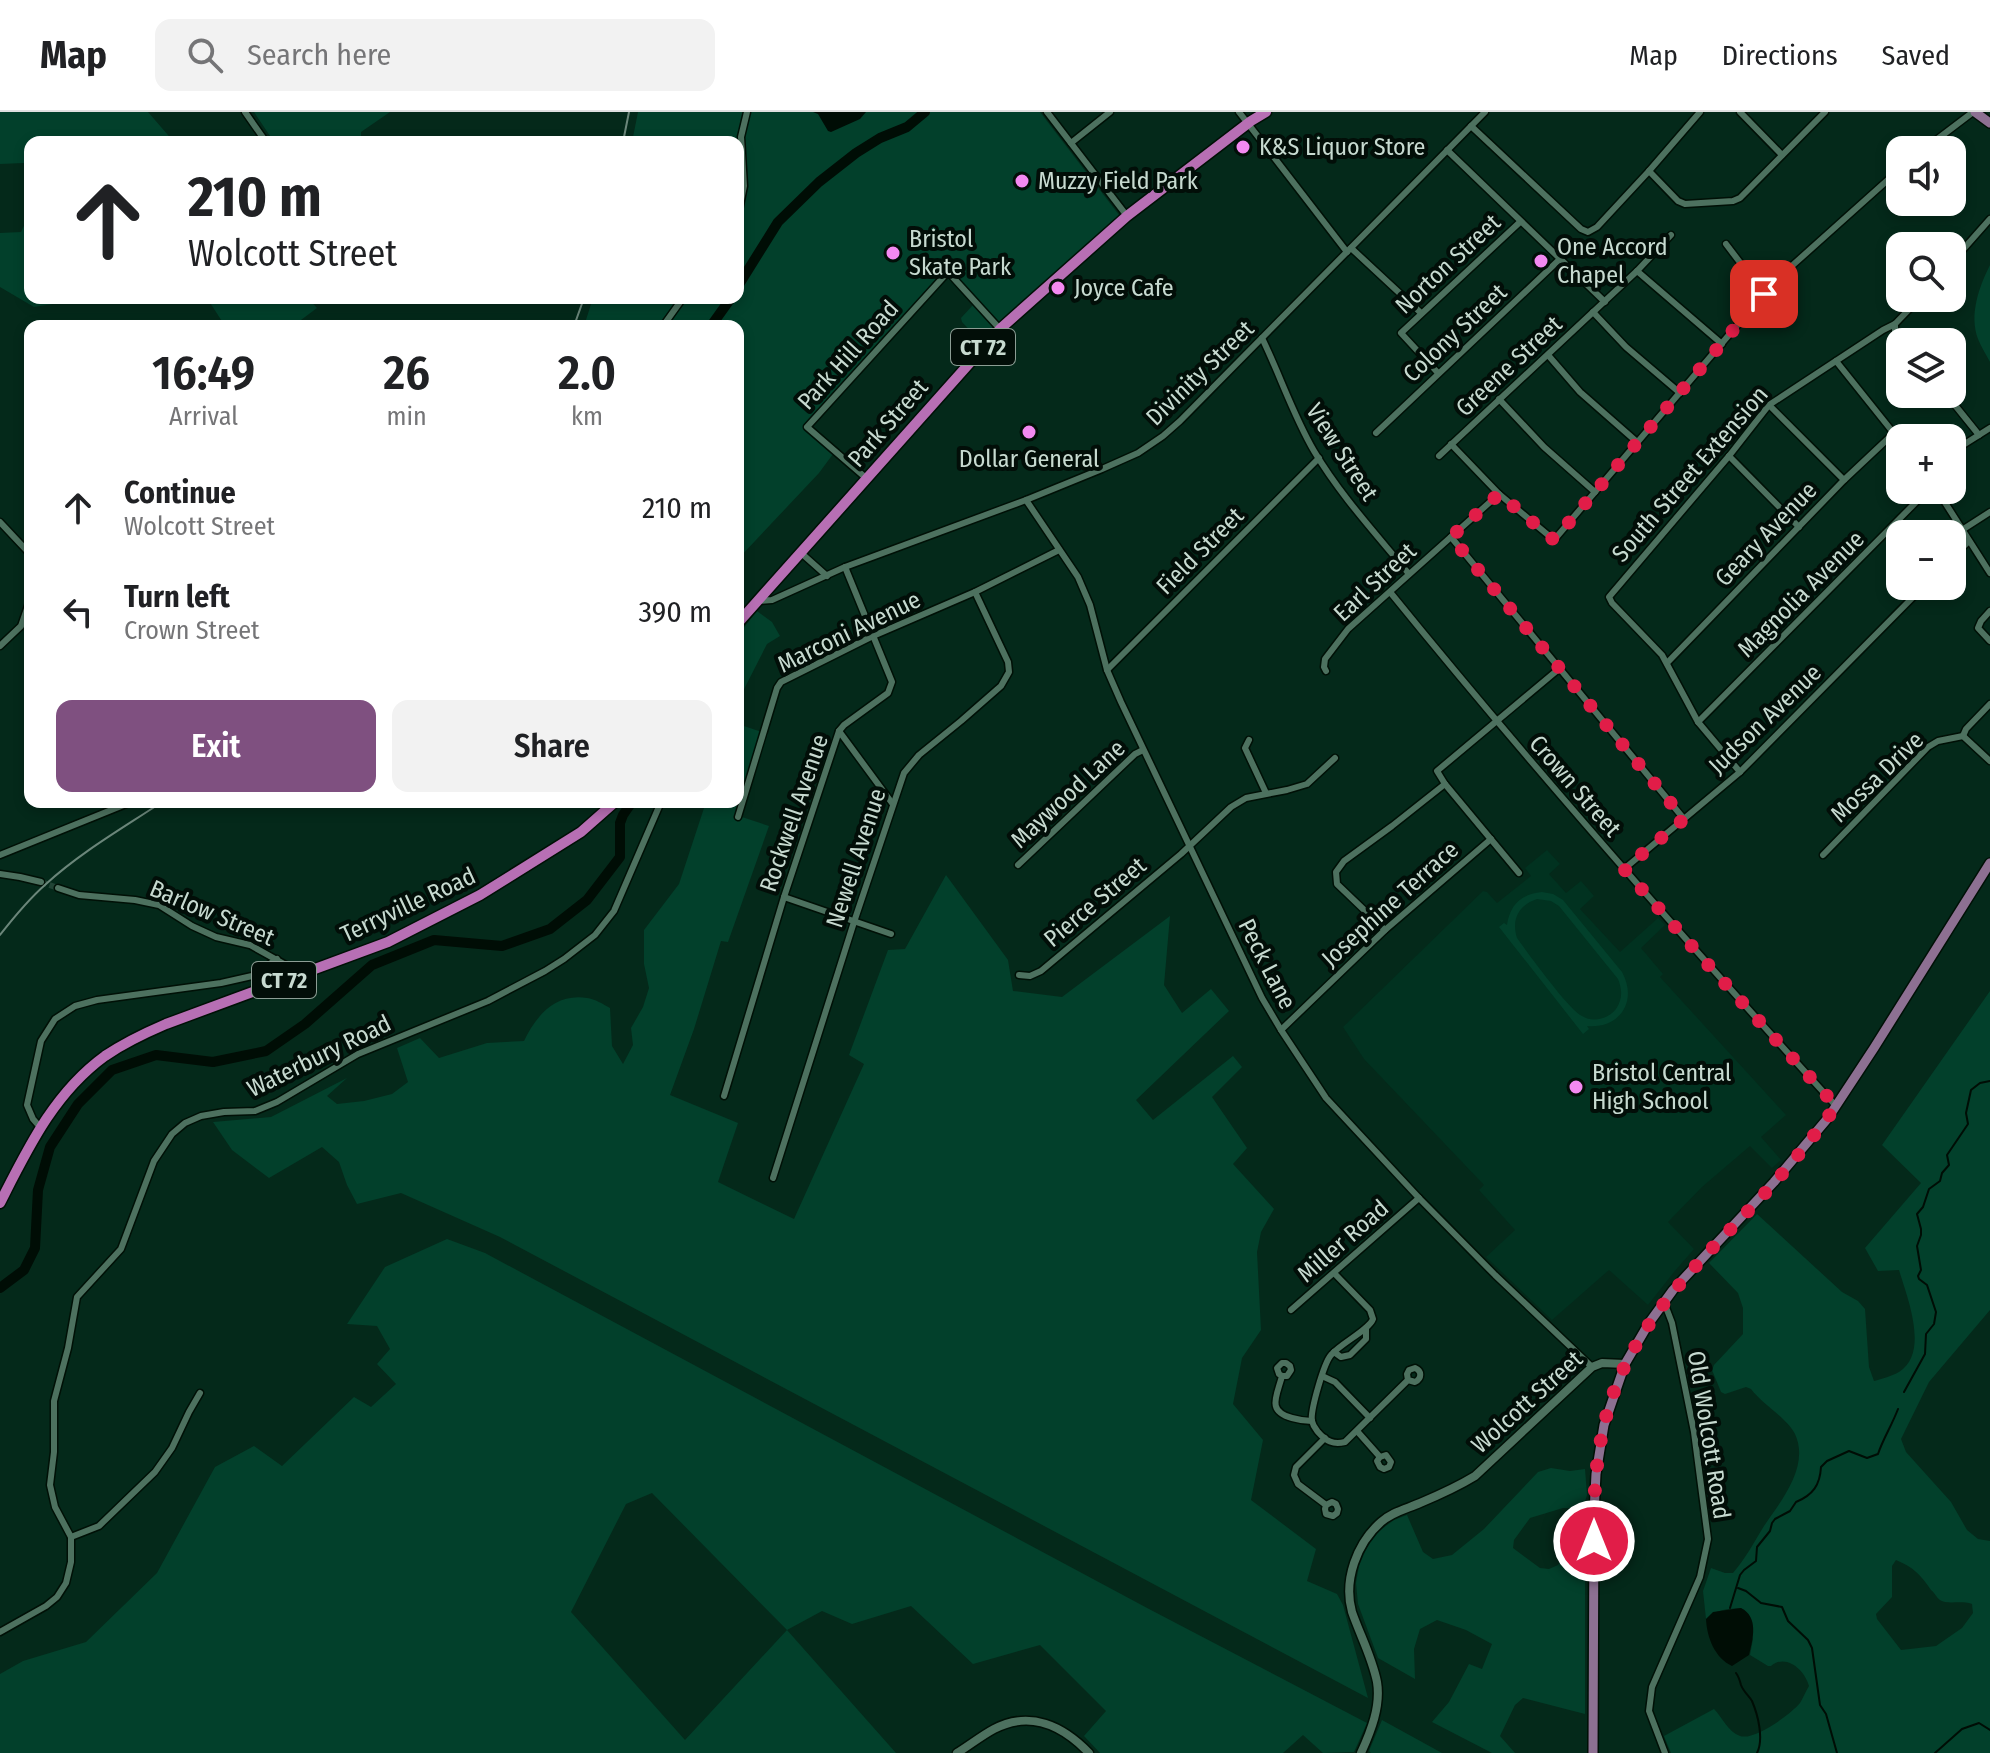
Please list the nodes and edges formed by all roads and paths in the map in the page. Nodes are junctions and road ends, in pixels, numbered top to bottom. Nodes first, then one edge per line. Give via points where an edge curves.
1 (245, 112) edge
2 (747, 112) edge
3 (1047, 112) edge
4 (1110, 112) edge
5 (1239, 112) edge
6 (1266, 112) edge
7 (1485, 112) edge
8 (1700, 112) edge
9 (1740, 112) edge
10 (1825, 112) edge
11 (1974, 112) edge
12 (1248, 123) junction
13 (1990, 123) edge
14 (1471, 126) junction
15 (262, 136) edge
16 (741, 136) edge
17 (1942, 136) edge
18 (1071, 143) junction
19 (1447, 150) junction
20 (1782, 155) junction
21 (1649, 171) junction
22 (1886, 181) edge
23 (1127, 216) junction
24 (1990, 219) edge
25 (1520, 222) junction
26 (1671, 235) dead end
27 (1726, 244) dead end
28 (1966, 246) edge
29 (1349, 250) junction
30 (1560, 259) junction
31 (1637, 271) junction
32 (1764, 294) junction
33 (1605, 302) junction
34 (1593, 312) junction
35 (1907, 312) edge
36 (1421, 313) junction
37 (1895, 324) junction
38 (1895, 328) edge
39 (1000, 329) junction
40 (1262, 338) junction
41 (1722, 344) junction
42 (1548, 355) junction
43 (1836, 361) junction
44 (1438, 373) junction
45 (1680, 393) junction
46 (1499, 399) junction
47 (1769, 405) junction
48 (1957, 408) edge
49 (1887, 424) edge
50 (1990, 428) edge
51 (1376, 433) dead end
52 (1979, 435) junction
53 (1886, 441) edge
54 (1637, 442) junction
55 (1966, 443) edge
56 (1451, 444) junction
57 (1439, 456) dead end
58 (1729, 456) junction
59 (1319, 458) junction
60 (866, 478) junction
61 (1844, 480) junction
62 (1595, 492) junction
63 (1499, 494) junction
64 (1026, 500) junction
65 (1914, 504) edge
66 (1990, 512) edge
67 (0, 522) edge
68 (1799, 527) junction
69 (1966, 527) edge
70 (1966, 536) edge
71 (1451, 537) junction
72 (1969, 541) junction
73 (1966, 544) edge
74 (24, 548) edge
75 (1059, 550) junction
76 (800, 552) junction
77 (845, 567) junction
78 (1990, 573) edge
79 (1409, 574) junction
80 (827, 576) junction
81 (975, 592) junction
82 (1390, 592) junction
83 (1910, 600) edge
84 (757, 601) junction
85 (1990, 611) edge
86 (744, 616) edge
87 (24, 617) edge
88 (873, 636) junction
89 (1990, 641) edge
90 (0, 646) edge
91 (1667, 663) junction
92 (1560, 668) junction
93 (1107, 670) junction
94 (1326, 671) dead end
95 (1990, 704) edge
96 (1496, 721) junction
97 (1698, 722) junction
98 (839, 731) junction
99 (1963, 736) junction
100 (1249, 740) dead end
101 (1143, 750) junction
102 (1335, 758) dead end
103 (1990, 761) edge
104 (1740, 772) junction
105 (1445, 784) junction
106 (1266, 793) junction
107 (744, 797) edge
108 (892, 803) junction
109 (116, 808) edge
110 (608, 808) edge
111 (658, 808) edge
112 (741, 808) edge
113 (738, 817) dead end
114 (1684, 819) junction
115 (1491, 839) junction
116 (1189, 846) junction
117 (0, 855) edge
118 (1823, 855) dead end
119 (1990, 863) edge
120 (1018, 865) dead end
121 (1624, 869) junction
122 (1519, 873) dead end
123 (0, 874) edge
124 (41, 882) tunnel mouth
125 (58, 888) tunnel mouth
126 (784, 897) junction
127 (854, 922) junction
128 (1385, 930) junction
129 (891, 934) dead end
130 (277, 959) junction
131 (302, 974) junction
132 (1019, 975) dead end
133 (1281, 1030) junction
134 (724, 1096) dead end
135 (1836, 1106) junction
136 (40, 1127) junction
137 (773, 1178) dead end
138 (1419, 1198) junction
139 (0, 1203) edge
140 (1334, 1273) junction
141 (1664, 1302) junction
142 (1291, 1310) dead end
143 (1366, 1328) junction
144 (1334, 1352) junction
145 (1625, 1364) junction
146 (1592, 1367) junction
147 (1282, 1376) dead end
148 (1322, 1376) junction
149 (1408, 1380) dead end
150 (200, 1393) dead end
151 (1370, 1418) junction
152 (1312, 1421) junction
153 (1357, 1431) junction
154 (1325, 1438) junction
155 (1380, 1457) dead end
156 (1326, 1505) dead end
157 (71, 1537) junction
158 (0, 1632) edge
159 (957, 1753) edge
160 (1089, 1753) edge
161 (1361, 1753) edge
162 (1593, 1753) edge
163 (1665, 1753) edge

1 - 15 street
2 - 16 street
3 - 18 street
4 - 18 street
5 - 12 street
6 - 12 highway, Park Street / CT 72
7 - 14 street, Divinity Street
8 - 21 street
9 - 20 street
10 - 20 street
11 - 13 main road
11 - 17 street
12 - 23 highway, Park Street / CT 72
12 - 29 street
14 - 19 street, Divinity Street
14 - 21 street via 1588,232
18 - 23 street
19 - 25 street
19 - 29 street, Divinity Street
20 - 21 street via 1733,201 1685,204
22 - 32 street
23 - 39 highway, Park Street / CT 72
24 - 28 street
25 - 30 street
25 - 36 street, Norton Street
26 - 31 street, Greene Street
27 - 32 street
29 - 36 street
29 - 40 street, Divinity Street
30 - 33 street
30 - 44 street, Colony Street
31 - 33 street, Greene Street
31 - 41 street
32 - 41 street
33 - 34 street, Greene Street
34 - 42 street, Greene Street
34 - 45 street
35 - 37 street, South Street Extension
36 - 44 street, Norton Street via 1401,333
37 - 38 street
37 - 43 street, South Street Extension
39 - 60 highway, Park Street / CT 72
39 - 60 street, Park Hill Road via 948,272 807,427
40 - 59 street, View Street
40 - 64 street, Divinity Street via 1163,436 1138,453
41 - 45 street
42 - 46 street, Greene Street
42 - 54 street via 1580,392
43 - 47 street, South Street Extension
43 - 49 street
44 - 51 street, Colony Street
45 - 54 street
46 - 56 street, Greene Street
46 - 62 street
47 - 58 street, South Street Extension
47 - 61 street
48 - 52 street
50 - 52 street
52 - 55 street
53 - 61 street, Geary Avenue
54 - 62 street
56 - 57 street, Greene Street
56 - 63 street
58 - 68 street
58 - 91 street, South Street Extension via 1609,597
59 - 79 street, View Street
59 - 93 street, Field Street
60 - 76 highway, Park Street / CT 72
61 - 68 street, Geary Avenue
62 - 63 street via 1554,540
63 - 71 street, Earl Street
64 - 75 street, Peck Lane
64 - 77 street, Divinity Street
65 - 97 street, Magnolia Avenue
66 - 69 street
67 - 74 street
68 - 91 street, Geary Avenue
70 - 72 street
71 - 79 street, Earl Street
71 - 92 street
72 - 73 street
72 - 78 street
75 - 81 street, Marconi Avenue
75 - 93 street, Peck Lane via 1090,605
76 - 80 street
76 - 84 highway, Park Street / CT 72
77 - 80 street, Divinity Street
77 - 88 street, Rockwell Avenue
79 - 82 street, Earl Street
80 - 84 street, Divinity Street via 772,600
81 - 88 street, Marconi Avenue
81 - 108 street, Newell Avenue via 1009,672 919,755 904,773
82 - 94 street, Earl Street via 1332,648
82 - 96 street, Crown Street
83 - 104 street, Judson Avenue
84 - 86 highway, Park Street / CT 72
85 - 89 street via 1978,628
87 - 90 street
88 - 98 street, Rockwell Avenue via 891,688
88 - 107 street, Marconi Avenue via 777,688
91 - 97 street
92 - 96 street
92 - 114 street
93 - 101 street, Peck Lane
95 - 99 street
96 - 105 street via 1437,771
96 - 121 street, Crown Street
97 - 104 street
98 - 108 street
98 - 126 street, Rockwell Avenue
99 - 103 street
99 - 118 street, Mossa Drive via 1928,747
100 - 106 street via 1245,748
101 - 116 street, Peck Lane
101 - 120 street, Maywood Lane
102 - 106 street, Pierce Street via 1307,784
104 - 114 street, Judson Avenue
105 - 115 street
105 - 128 street via 1336,872 1337,884
106 - 116 street, Pierce Street via 1231,807
108 - 127 street, Newell Avenue
109 - 117 street
110 - 131 highway, Terryville Road / CT 72 via 581,832 480,895 388,942
111 - 157 street, Waterbury Road via 614,911 595,935 564,959 488,1001 358,1054 277,1102 255,1111 201,1116 172,1134 154,1161 121,1249 77,1297 54,1401 50,1485
112 - 113 street, Marconi Avenue
114 - 121 street, Judson Avenue
115 - 122 street
115 - 128 street, Josephine Terrace
116 - 132 street, Pierce Street via 1041,971
116 - 133 street, Peck Lane
119 - 135 main road
121 - 135 street, Crown Street
123 - 124 street
125 - 130 street, Barlow Street via 154,903 216,937 250,945
126 - 127 street
126 - 134 street, Rockwell Avenue
127 - 129 street
127 - 137 street, Newell Avenue
128 - 133 street, Josephine Terrace
130 - 131 street, Barlow Street
130 - 136 street via 252,976 97,1000 55,1019 41,1041 27,1105
131 - 136 highway, Terryville Road / CT 72 via 122,1045 80,1077
133 - 138 street, Peck Lane via 1326,1098
135 - 141 main road via 1796,1158
136 - 139 highway, Terryville Road / CT 72
138 - 140 street, Miller Road
138 - 146 street, Peck Lane
140 - 142 street, Miller Road
140 - 143 street via 1372,1313
141 - 145 main road
141 - 163 street, Old Wolcott Road via 1694,1432 1708,1539 1700,1577 1652,1687 1649,1711
143 - 144 street
143 - 144 street via 1366,1339 1350,1355
144 - 148 street
145 - 146 main road, Wolcott Street
145 - 162 main road via 1604,1425 1595,1485
146 - 161 main road, Wolcott Street via 1475,1476 1393,1513 1359,1551 1352,1568 1351,1608 1377,1684 1373,1726
147 - 152 street via 1277,1411
148 - 151 street via 1335,1382
148 - 152 street
149 - 151 street
150 - 157 street via 155,1472 99,1526
151 - 153 street
152 - 154 street
153 - 154 street via 1340,1444
153 - 155 street
154 - 156 street via 1294,1475
157 - 158 street via 71,1562 57,1597
159 - 160 main road via 996,1728 1025,1719 1051,1725

